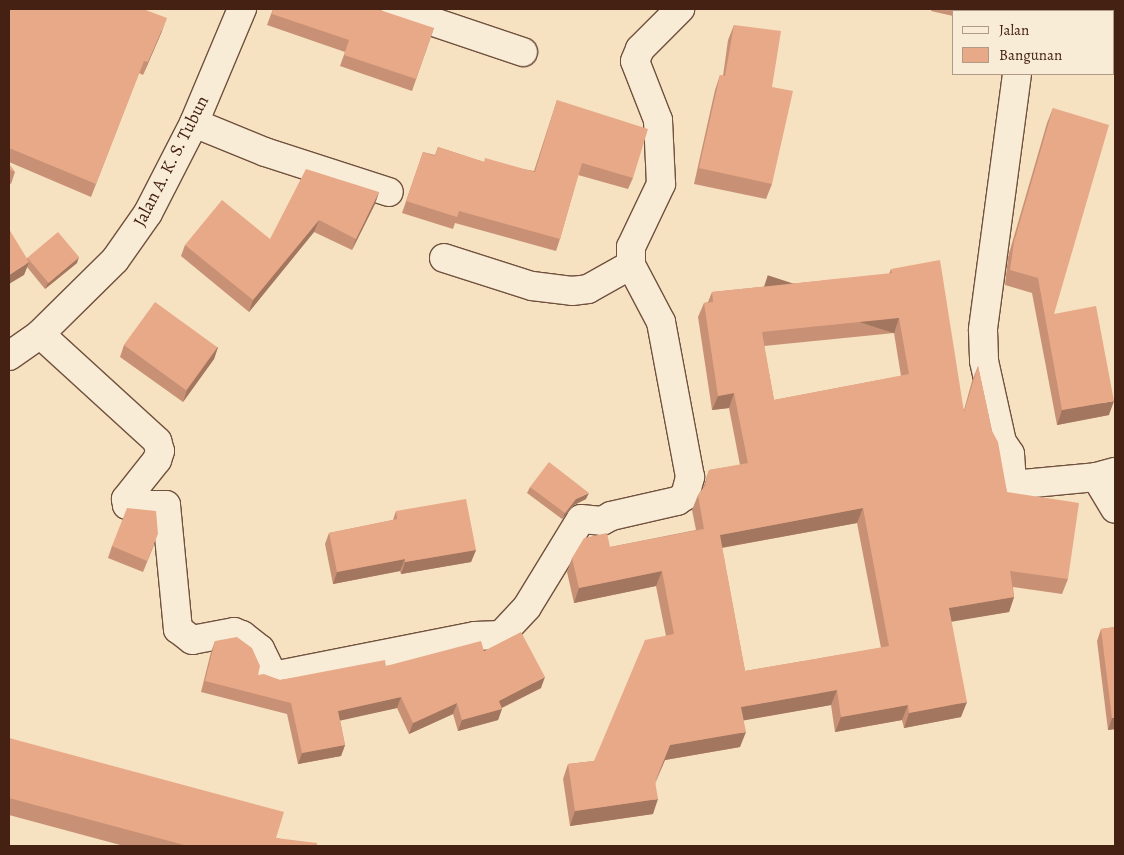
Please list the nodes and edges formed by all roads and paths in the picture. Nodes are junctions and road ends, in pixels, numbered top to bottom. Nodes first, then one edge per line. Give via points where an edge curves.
1 (242, 9) edge
2 (395, 9) edge
3 (680, 9) edge
4 (523, 52) dead end
5 (1017, 75) edge
6 (194, 123) junction
7 (389, 192) dead end
8 (444, 258) dead end
9 (631, 265) junction
10 (40, 334) junction
11 (9, 356) edge
12 (1106, 475) edge
13 (1115, 509) edge

1 - 6 street, Jalan A. K. S. Tubun
2 - 4 street
3 - 9 street via 644,45 635,61 658,120 661,184 631,247
5 - 12 street via 983,330 984,361 1002,442 1010,454 1012,485
6 - 7 street via 265,152
6 - 10 street, Jalan A. K. S. Tubun via 148,213 115,260
8 - 9 street via 532,286 572,292 588,289
9 - 10 street via 660,322 690,476 685,496 677,501 611,516 602,522 581,519 527,607 501,635 475,636 273,676 260,649 242,635 234,632 192,640 178,629 166,505 127,505 126,499 160,454 157,441
10 - 11 street, Jalan A. K. S. Tubun
12 - 13 street

